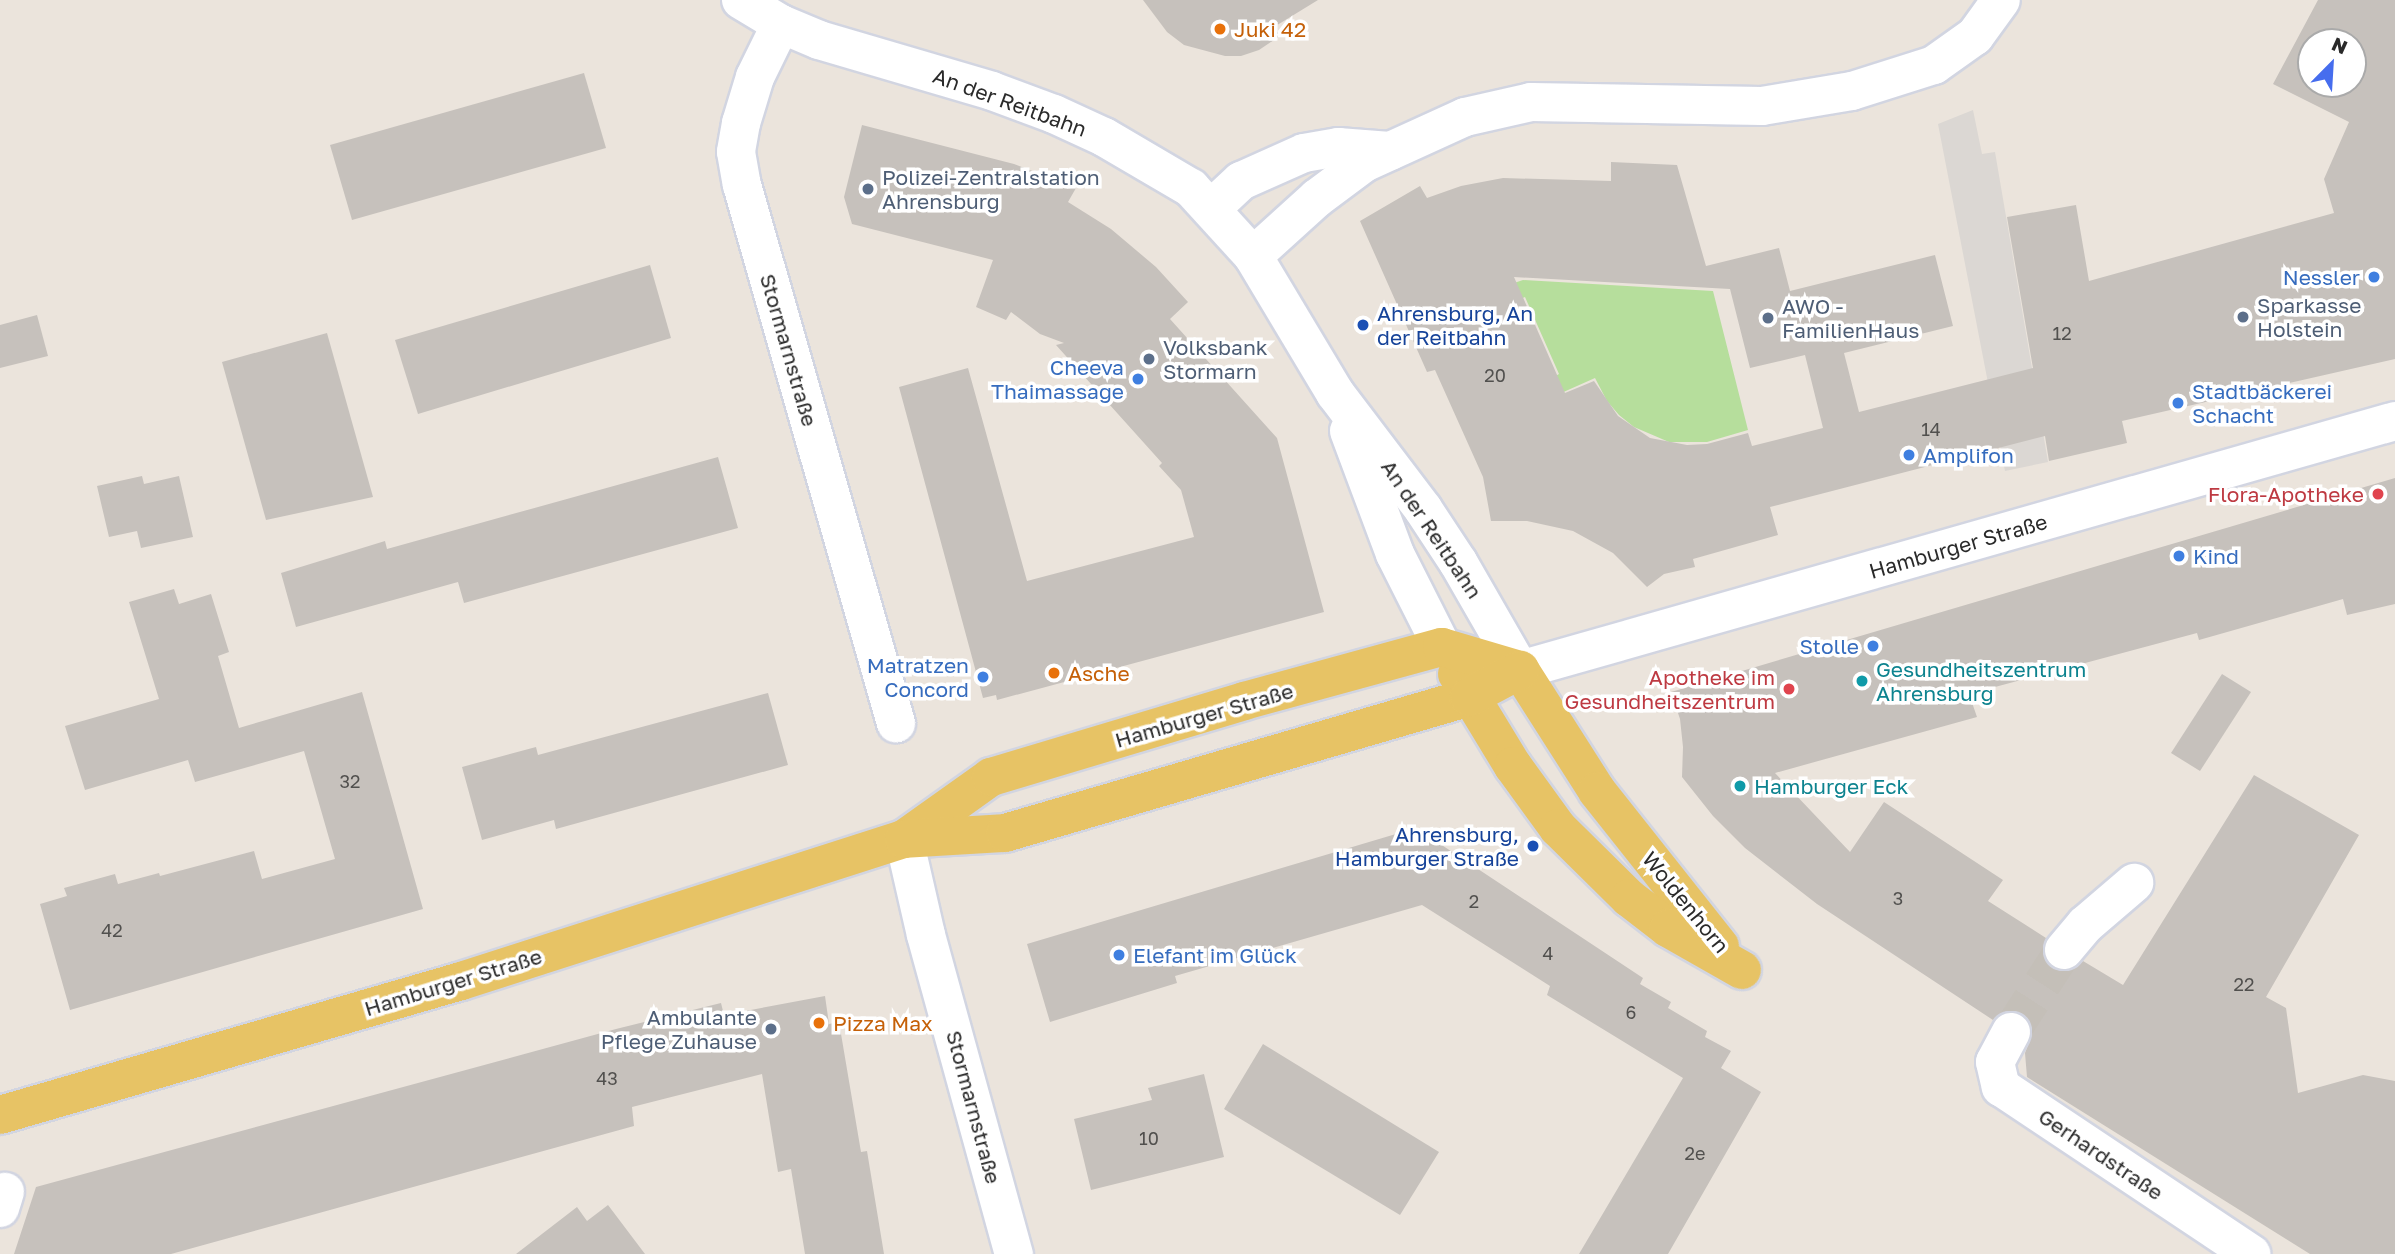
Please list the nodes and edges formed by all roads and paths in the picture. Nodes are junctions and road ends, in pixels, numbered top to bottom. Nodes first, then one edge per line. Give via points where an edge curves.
1 (741, 0) edge
2 (2001, 0) edge
3 (781, 24) junction
4 (1390, 151) junction
5 (1212, 208) junction
6 (1254, 256) junction
7 (1335, 393) junction
8 (2395, 421) edge
9 (1442, 647) junction
10 (1520, 670) junction
11 (1469, 697) junction
12 (896, 723) dead end
13 (904, 839) junction
14 (2134, 883) dead end
15 (2064, 950) tunnel mouth
16 (2011, 1032) tunnel mouth
17 (0, 1115) edge
18 (1014, 1254) edge
19 (2251, 1254) edge

1 - 3 street
2 - 4 street via 1975,36 1934,65 1852,91 1762,106 1531,102 1465,117
3 - 5 street, An der Reitbahn via 1054,114 1162,169
3 - 12 street, Stormarnstraße via 755,77 736,152
4 - 5 street via 1338,147 1304,153 1241,181
4 - 6 street via 1364,163 1317,198
5 - 6 street, An der Reitbahn
6 - 7 street, An der Reitbahn
7 - 9 street, An der Reitbahn via 1395,554
7 - 10 street, An der Reitbahn via 1430,520
8 - 10 street, Hamburger Straße
9 - 10 main road
9 - 11 main road, Woldenhorn
9 - 13 main road, Hamburger Straße via 991,777
10 - 11 main road, Hamburger Straße
10 - 11 main road, Woldenhorn via 1604,800 1742,971 1668,928 1596,867 1558,828
11 - 13 main road, Hamburger Straße via 1005,833
13 - 17 main road, Hamburger Straße via 461,981
13 - 18 street, Stormarnstraße
14 - 15 street via 2085,925
16 - 19 street, Gerhardstraße via 1995,1062 2001,1087

